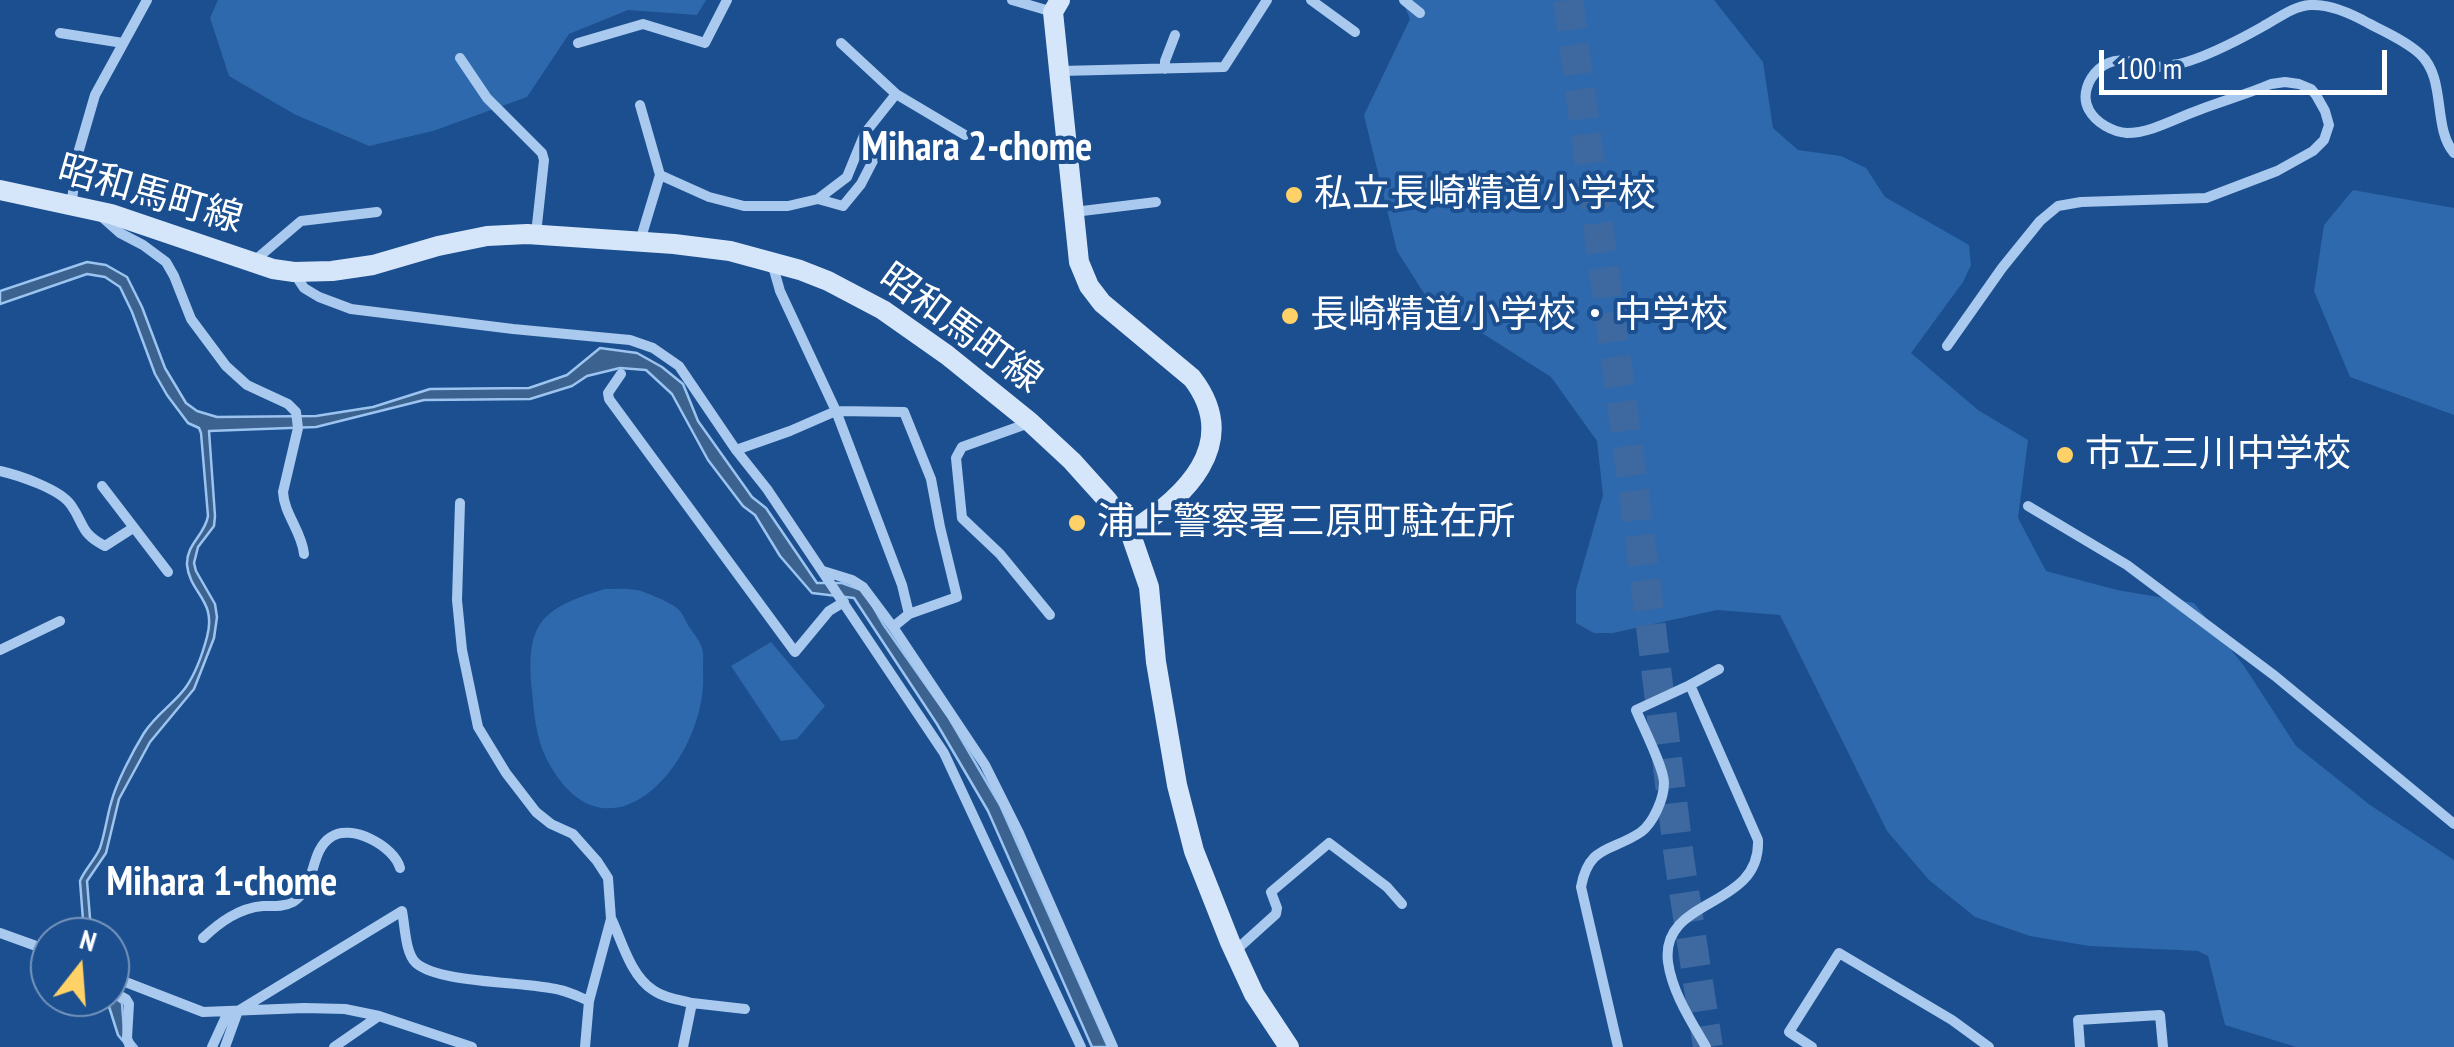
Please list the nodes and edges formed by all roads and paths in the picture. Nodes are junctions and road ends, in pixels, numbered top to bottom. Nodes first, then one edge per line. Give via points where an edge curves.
1 (147, 0) edge
2 (727, 0) edge
3 (1012, 0) edge
4 (1267, 0) edge
5 (1311, 0) edge
6 (1404, 0) edge
7 (1056, 6) edge
8 (1420, 14) dead end
9 (1355, 32) dead end
10 (60, 33) dead end
11 (1175, 35) dead end
12 (123, 43) junction
13 (841, 43) dead end
14 (578, 44) dead end
15 (460, 58) dead end
16 (1166, 69) junction
17 (1061, 71) junction
18 (896, 94) junction
19 (640, 105) dead end
20 (965, 135) dead end
21 (2454, 154) edge
22 (876, 155) dead end
23 (660, 175) junction
24 (0, 190) edge
25 (818, 199) junction
26 (1156, 202) dead end
27 (70, 206) junction
28 (95, 211) junction
29 (377, 212) dead end
30 (1074, 212) junction
31 (536, 235) junction
32 (640, 242) junction
33 (253, 262) junction
34 (772, 262) junction
35 (294, 272) junction
36 (1947, 346) dead end
37 (621, 374) dead end
38 (836, 410) junction
39 (1030, 422) junction
40 (736, 450) junction
41 (0, 472) edge
42 (102, 486) dead end
43 (460, 504) dead end
44 (2028, 506) dead end
45 (133, 528) junction
46 (1130, 532) junction
47 (304, 554) dead end
48 (822, 570) junction
49 (168, 572) dead end
50 (843, 601) junction
51 (909, 614) junction
52 (1050, 615) dead end
53 (60, 621) dead end
54 (893, 627) junction
55 (0, 650) edge
56 (1719, 669) dead end
57 (1690, 685) junction
58 (2454, 824) edge
59 (400, 868) dead end
60 (1402, 904) dead end
61 (611, 919) junction
62 (0, 933) edge
63 (203, 938) dead end
64 (30, 944) edge
65 (1234, 952) junction
66 (130, 984) edge
67 (589, 1001) junction
68 (692, 1002) junction
69 (745, 1009) dead end
70 (233, 1012) junction
71 (379, 1016) junction
72 (129, 1017) edge
73 (130, 1047) edge
74 (212, 1047) edge
75 (226, 1047) edge
76 (334, 1047) edge
77 (472, 1047) edge
78 (585, 1047) edge
79 (683, 1047) edge
80 (1081, 1047) edge
81 (1113, 1047) edge
82 (1289, 1047) edge
83 (1618, 1047) edge
84 (1706, 1047) edge
85 (1812, 1047) edge
86 (1989, 1047) edge
87 (2080, 1047) edge
88 (2163, 1047) edge

1 - 12 street
2 - 14 street via 705,43 643,24
3 - 7 street
4 - 16 street via 1224,67
5 - 9 street
6 - 8 street
7 - 17 main road
10 - 12 street
11 - 16 street
12 - 27 street via 95,95
13 - 18 street
15 - 31 street via 487,98 542,153
16 - 17 street
17 - 30 main road
18 - 20 street
18 - 25 street via 865,133 847,177
19 - 23 street
21 - 36 street via 2420,54 2330,7 2308,4 2161,68 2112,60 2092,76 2086,102 2096,120 2123,133 2285,82 2316,95 2327,133 2314,151 2277,171 2206,198 2058,206 2002,268
22 - 25 street via 843,206
23 - 25 street via 744,206
23 - 32 street
24 - 27 main road, 昭和馬町線
26 - 30 street
27 - 28 main road, 昭和馬町線
28 - 33 main road, 昭和馬町線
28 - 47 street via 166,262 190,320 226,366 296,412 283,502
29 - 33 street via 301,221
30 - 46 main road via 1089,286 1192,378 1210,414 1207,454 1189,486
31 - 32 main road, 昭和馬町線
31 - 35 main road, 昭和馬町線 via 487,236 373,265
32 - 34 main road, 昭和馬町線
33 - 35 main road, 昭和馬町線
34 - 38 street
34 - 39 main road, 昭和馬町線 via 871,302
35 - 40 street via 304,288 351,309 653,348 679,366
37 - 50 street via 608,399 795,652
38 - 40 street
38 - 51 street
38 - 51 street via 904,412 931,479 957,597
39 - 46 main road, 昭和馬町線
39 - 52 street via 962,447 956,458 962,518
40 - 48 street
41 - 45 street via 63,496 88,537 105,546
42 - 45 street
43 - 61 street via 457,600 478,727 536,812 573,834 608,878
44 - 58 street via 2128,565
45 - 49 street
46 - 65 main road, 昭和馬町線 via 1149,587 1177,785 1194,851
48 - 50 street
48 - 54 street via 863,587
50 - 80 street via 944,753
51 - 54 street
53 - 55 street
54 - 81 street via 986,765
56 - 57 street
57 - 83 street via 1636,710 1664,780 1661,801 1643,831 1598,853 1583,875
57 - 84 street via 1758,840 1746,879 1677,926 1669,945 1673,980
59 - 63 street via 380,844 344,832 332,835 296,900 230,916
60 - 65 street via 1329,843 1271,892 1276,914
61 - 67 street
61 - 68 street via 651,990
62 - 64 street
65 - 82 main road, 昭和馬町線
66 - 70 street via 202,1012
67 - 70 street via 560,990 430,970 414,962 402,911
67 - 78 street
68 - 69 street
68 - 79 street
70 - 71 street via 344,1009
70 - 74 street
70 - 75 street
71 - 76 street
71 - 77 street
72 - 73 street
85 - 86 street via 1789,1032 1839,952
87 - 88 street via 2078,1020 2160,1015

